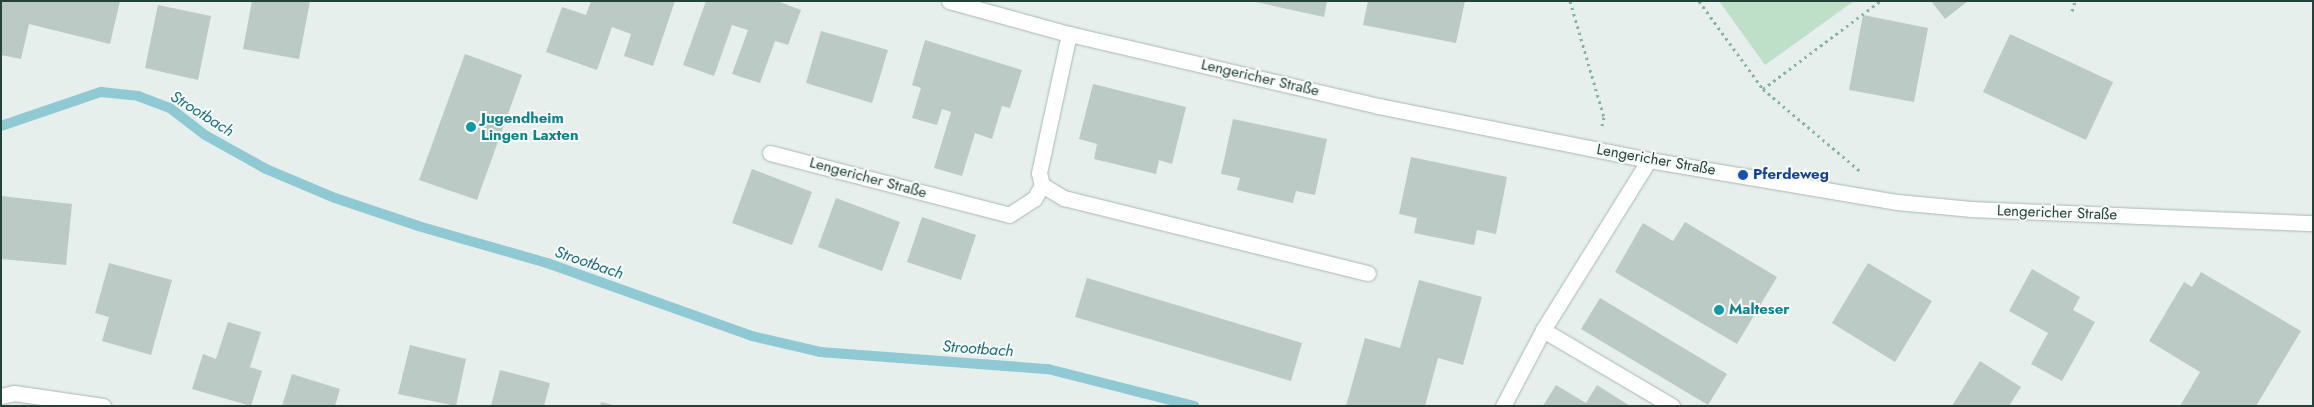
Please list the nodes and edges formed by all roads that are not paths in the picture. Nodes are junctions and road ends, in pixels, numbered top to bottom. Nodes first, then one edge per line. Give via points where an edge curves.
1 (949, 1) edge
2 (1069, 34) junction
3 (770, 153) dead end
4 (1649, 160) junction
5 (1042, 185) junction
6 (2313, 223) edge
7 (1368, 274) dead end
8 (1543, 330) junction
9 (1, 396) edge
10 (103, 406) edge
11 (1503, 406) edge
12 (1672, 406) edge

1 - 2 main road, Lengericher Straße
2 - 4 main road, Lengericher Straße via 1379,106
2 - 5 main road via 1039,173
3 - 5 main road, Lengericher Straße via 1009,214 1034,198
4 - 6 main road, Lengericher Straße via 1897,202 1972,210
4 - 8 main road
5 - 7 main road via 1064,198
8 - 11 main road
8 - 12 main road
9 - 10 main road via 14,393

